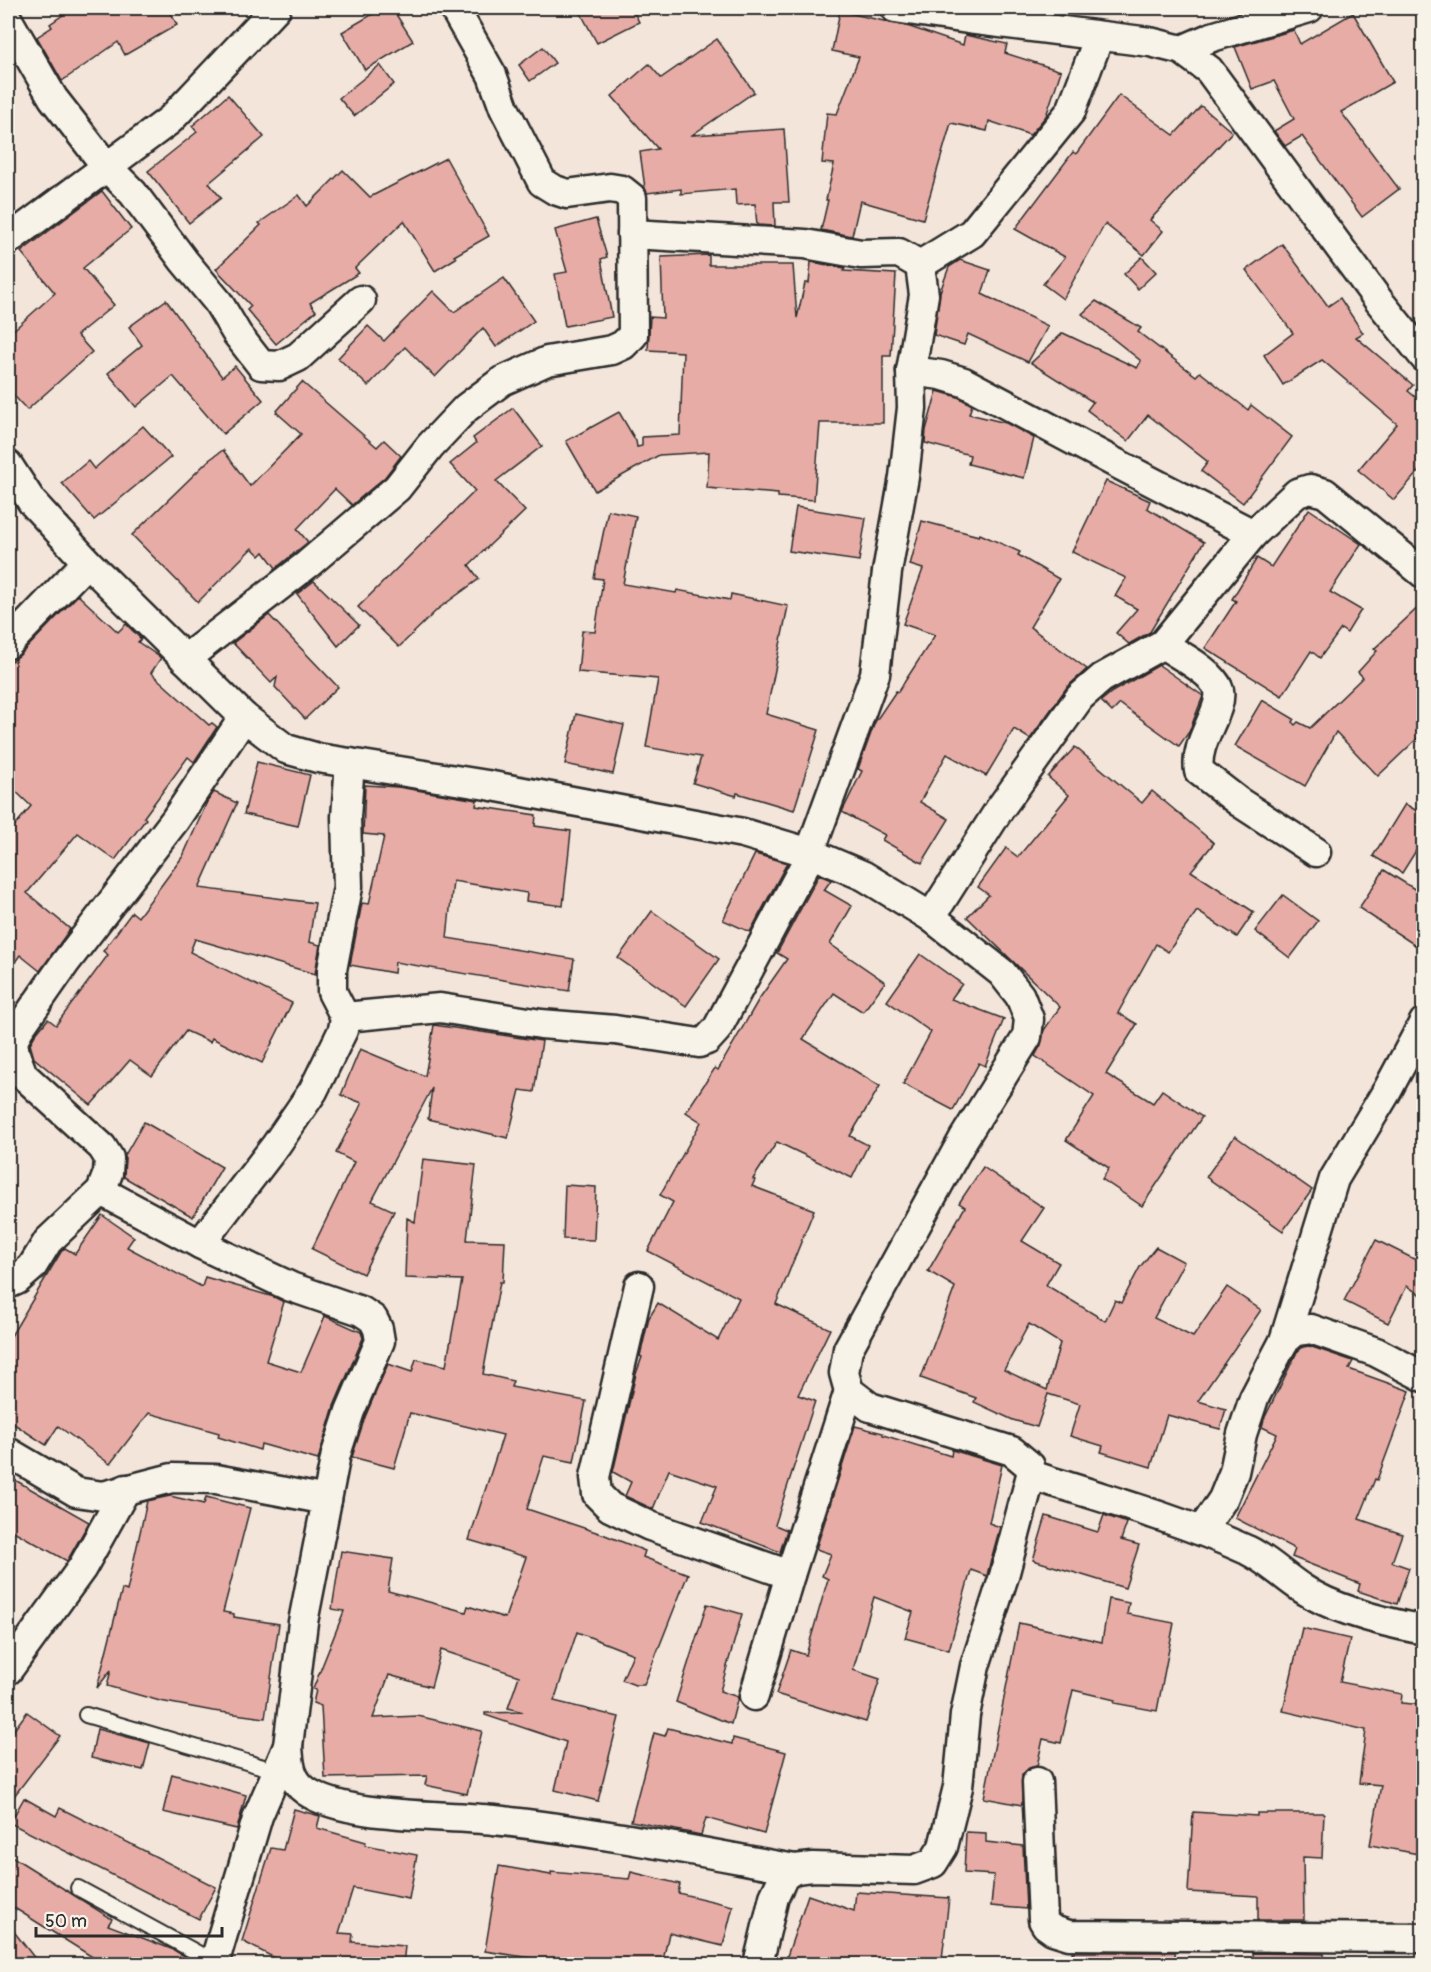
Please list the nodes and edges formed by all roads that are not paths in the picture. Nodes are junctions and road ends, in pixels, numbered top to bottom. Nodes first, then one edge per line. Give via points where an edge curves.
1 (276, 8) edge
2 (454, 8) edge
3 (895, 8) edge
4 (1309, 8) edge
5 (968, 13) edge
6 (8, 20) edge
7 (1099, 37) junction
8 (1182, 50) junction
9 (106, 166) junction
10 (632, 234) junction
11 (8, 240) edge
12 (920, 266) junction
13 (362, 300) dead end
14 (1424, 357) edge
15 (911, 371) junction
16 (8, 465) edge
17 (1253, 534) junction
18 (87, 562) junction
19 (1424, 574) edge
20 (1162, 644) junction
21 (8, 645) edge
22 (185, 658) junction
23 (244, 717) junction
24 (350, 763) junction
25 (1316, 852) dead end
26 (810, 853) junction
27 (931, 917) junction
28 (345, 1017) junction
29 (1424, 1022) edge
30 (101, 1191) junction
31 (200, 1244) junction
32 (8, 1284) edge
33 (639, 1286) dead end
34 (1284, 1341) junction
35 (1424, 1377) edge
36 (849, 1391) junction
37 (8, 1452) edge
38 (1031, 1475) junction
39 (126, 1489) junction
40 (327, 1500) junction
41 (1202, 1530) junction
42 (790, 1575) junction
43 (1424, 1630) edge
44 (8, 1670) edge
45 (754, 1696) dead end
46 (86, 1715) dead end
47 (282, 1759) junction
48 (1037, 1782) dead end
49 (795, 1869) junction
50 (78, 1888) dead end
51 (1424, 1938) edge
52 (214, 1963) edge
53 (758, 1965) edge

1 - 9 street via 170,120
2 - 10 street via 492,75 504,108 542,182 567,194 610,189 627,192 632,198
3 - 5 street
4 - 8 street
5 - 7 street
6 - 9 street via 53,98
7 - 8 street
7 - 12 street via 1071,111 972,233
8 - 14 street via 1209,70
9 - 11 street
9 - 13 street via 134,193 261,365 279,366 298,357
10 - 12 street via 805,244 861,254 899,253
10 - 22 street via 633,335 623,345 547,361 502,381 466,408 397,488 308,564
12 - 15 street via 924,295
15 - 17 street via 964,381
15 - 26 street via 912,408 904,477 875,674
16 - 18 street via 32,502
17 - 19 street via 1297,493 1310,489 1325,493
17 - 20 street
18 - 21 street
18 - 22 street
20 - 25 street via 1211,677 1219,688 1220,699 1199,750 1199,771
20 - 27 street via 1102,678 1080,697 999,810
22 - 23 street
23 - 24 street via 286,749
23 - 30 street via 175,820 65,963 13,1042 23,1075 102,1147 109,1158
24 - 26 street via 731,830
24 - 28 street via 346,817 348,886 332,970 332,992
26 - 27 street via 864,876
26 - 28 street via 717,1029 706,1040 687,1042 440,1008
27 - 36 street via 1002,973 1020,996 1029,1019 1027,1037 964,1138 848,1349 844,1373
28 - 31 street via 343,1030 313,1091
29 - 34 street via 1334,1179
30 - 31 street
30 - 32 street via 48,1241 32,1267
31 - 40 street via 291,1287 361,1311 378,1329 380,1341 350,1411
33 - 42 street via 595,1477 597,1494 610,1507 650,1526
34 - 35 street via 1296,1331 1311,1329 1376,1352
34 - 41 street via 1254,1398 1223,1499
36 - 38 street via 870,1407 1012,1451 1030,1466
36 - 42 street
37 - 39 street via 76,1492 103,1496
38 - 41 street
38 - 49 street via 975,1666 965,1715 958,1787 943,1847 933,1863 914,1870
39 - 40 street via 172,1478 216,1479
39 - 44 street via 82,1569
40 - 47 street
41 - 43 street via 1265,1560 1304,1590 1333,1604 1386,1623
42 - 45 street
46 - 47 lane
47 - 49 street via 306,1791 332,1803 381,1812 493,1820 666,1845
47 - 52 street via 258,1816
48 - 51 street via 1043,1920 1053,1930 1069,1935
49 - 53 street via 784,1876 774,1897
50 - 52 lane

